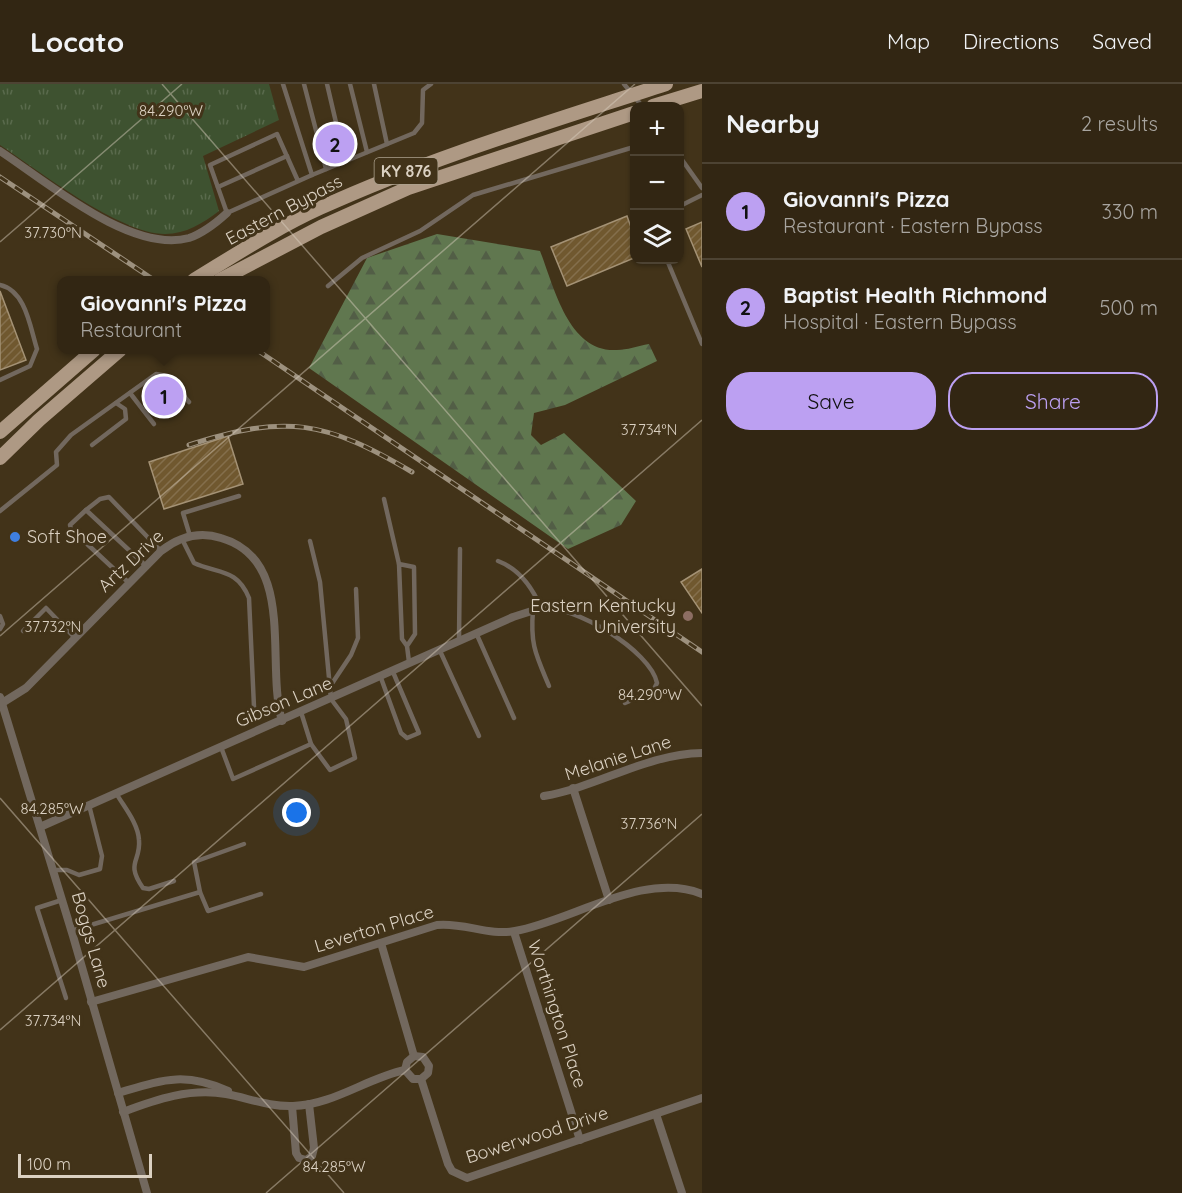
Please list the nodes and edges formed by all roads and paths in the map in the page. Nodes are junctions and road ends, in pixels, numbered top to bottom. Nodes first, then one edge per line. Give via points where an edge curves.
1 (283, 84) edge
2 (304, 84) edge
3 (327, 84) edge
4 (350, 84) edge
5 (374, 84) edge
6 (432, 84) edge
7 (666, 84) edge
8 (631, 88) edge
9 (702, 91) edge
10 (640, 102) edge
11 (666, 102) edge
12 (630, 113) edge
13 (387, 144) junction
14 (630, 148) edge
15 (0, 151) edge
16 (367, 152) junction
17 (287, 156) junction
18 (345, 161) junction
19 (684, 163) edge
20 (326, 169) junction
21 (312, 175) junction
22 (298, 181) junction
23 (218, 187) junction
24 (702, 188) edge
25 (702, 195) edge
26 (684, 204) edge
27 (227, 213) junction
28 (670, 264) edge
29 (201, 276) edge
30 (228, 276) edge
31 (0, 285) edge
32 (328, 286) dead end
33 (702, 344) edge
34 (89, 354) edge
35 (115, 354) edge
36 (0, 380) edge
37 (130, 393) junction
38 (189, 402) dead end
39 (116, 403) junction
40 (154, 424) dead end
41 (0, 432) edge
42 (92, 445) dead end
43 (0, 458) edge
44 (239, 496) dead end
45 (384, 500) dead end
46 (86, 510) junction
47 (0, 511) edge
48 (186, 538) junction
49 (310, 541) dead end
50 (460, 549) dead end
51 (161, 551) junction
52 (498, 561) dead end
53 (399, 564) junction
54 (146, 566) junction
55 (129, 584) junction
56 (356, 589) dead end
57 (537, 609) junction
58 (0, 616) edge
59 (0, 629) edge
60 (23, 631) dead end
61 (477, 635) junction
62 (75, 638) junction
63 (459, 643) junction
64 (407, 646) junction
65 (440, 651) junction
66 (409, 665) junction
67 (393, 672) junction
68 (381, 678) junction
69 (549, 686) dead end
70 (329, 688) junction
71 (331, 699) junction
72 (1, 701) edge
73 (625, 703) dead end
74 (254, 707) dead end
75 (301, 712) junction
76 (514, 718) dead end
77 (282, 720) junction
78 (479, 736) dead end
79 (310, 744) junction
80 (221, 747) junction
81 (702, 753) edge
82 (573, 788) junction
83 (116, 793) junction
84 (544, 796) dead end
85 (89, 805) junction
86 (40, 827) junction
87 (244, 844) dead end
88 (53, 870) junction
89 (174, 881) dead end
90 (200, 892) junction
91 (261, 894) dead end
92 (702, 894) edge
93 (62, 900) junction
94 (609, 900) junction
95 (71, 931) junction
96 (514, 932) junction
97 (381, 943) junction
98 (66, 998) dead end
99 (91, 1002) junction
100 (414, 1056) junction
101 (405, 1070) junction
102 (421, 1079) junction
103 (118, 1094) junction
104 (236, 1096) junction
105 (702, 1098) edge
106 (309, 1104) junction
107 (292, 1106) junction
108 (123, 1112) junction
109 (656, 1114) junction
110 (580, 1140) junction
111 (147, 1193) edge
112 (682, 1193) edge

1 - 21 lane
2 - 20 lane
3 - 18 lane
4 - 16 lane
5 - 13 lane
6 - 13 lane via 423,90 422,123 414,133
7 - 8 main road, Eastern Bypass / KY 876
8 - 10 lane
8 - 29 main road, Eastern Bypass / KY 876 via 403,172 318,209
9 - 11 main road
12 - 30 main road, Eastern Bypass / KY 876 via 408,188 321,227
13 - 16 lane
14 - 32 lane via 473,195 420,231 362,258
15 - 27 street via 118,228 142,236 187,238
16 - 18 lane
17 - 22 lane
17 - 23 lane
17 - 23 lane via 277,134 210,165
18 - 20 lane
19 - 24 lane
20 - 21 lane
21 - 22 lane
22 - 27 lane
23 - 27 lane
25 - 26 lane
28 - 33 lane
31 - 36 lane via 19,297 37,349 30,366
34 - 41 main road
35 - 43 main road
37 - 38 lane via 161,374
37 - 39 lane
37 - 40 lane
39 - 42 lane via 125,409 126,419
39 - 47 lane via 61,444 56,452 57,465
44 - 48 lane via 183,513
45 - 53 lane
46 - 51 lane via 109,497
46 - 54 lane
46 - 55 lane via 70,525 71,529
48 - 51 street, Artz Drive
48 - 74 lane via 194,563 224,571 245,588 249,598
48 - 77 street, Artz Drive via 217,536 237,544 254,557 265,573
49 - 70 lane via 320,582
50 - 63 lane
51 - 54 street, Artz Drive
52 - 57 lane via 509,565 534,591
53 - 64 lane via 402,639
53 - 64 lane via 414,567 415,634
54 - 55 street, Artz Drive
55 - 62 street, Artz Drive
56 - 70 lane via 358,638
57 - 61 street, Gibson Lane
57 - 69 lane via 530,635
57 - 73 lane via 560,608 640,654 657,683 653,691
58 - 59 lane
60 - 62 lane via 46,608
61 - 63 street, Gibson Lane
61 - 76 lane
62 - 72 street, Artz Drive via 26,688
63 - 65 street, Gibson Lane
64 - 66 lane
65 - 66 street, Gibson Lane
65 - 78 lane
66 - 67 street, Gibson Lane
67 - 68 street, Gibson Lane
67 - 68 lane via 419,734 406,738 401,733
68 - 71 street, Gibson Lane
70 - 71 lane
71 - 75 street, Gibson Lane
71 - 79 lane via 345,719 355,758 330,770
72 - 86 street, Boggs Lane
75 - 77 street, Gibson Lane
75 - 79 lane
77 - 80 street, Gibson Lane
79 - 80 lane via 233,778
80 - 83 street, Gibson Lane
81 - 82 street, Melanie Lane via 648,762
82 - 84 street, Melanie Lane
82 - 94 street
83 - 85 street, Gibson Lane
83 - 89 lane via 140,842 133,867 136,879 149,889
85 - 86 street, Gibson Lane
85 - 88 lane via 102,856 100,869 79,876 68,870
86 - 88 street, Boggs Lane
87 - 90 lane via 194,862
88 - 93 street, Boggs Lane
90 - 91 lane via 208,911
90 - 95 lane
92 - 94 street, Leverton Place via 687,888 654,889
93 - 95 street, Boggs Lane
93 - 98 lane via 37,908
94 - 96 street, Leverton Place
95 - 99 street, Boggs Lane
96 - 97 street, Leverton Place via 453,923
96 - 110 street, Worthington Place
97 - 99 street, Leverton Place via 304,967 248,957
97 - 100 street
99 - 103 street, Boggs Lane
100 - 101 street
100 - 102 street via 423,1057 429,1066
101 - 102 street via 413,1078
101 - 106 street via 381,1075 328,1100
102 - 110 street, Bowerwood Drive via 448,1164 459,1175 481,1175
103 - 104 street via 183,1078 202,1080
103 - 108 street, Boggs Lane
104 - 107 street
104 - 108 street via 192,1092
105 - 109 street, Bowerwood Drive
106 - 107 street
106 - 107 street via 315,1148 306,1160 296,1153
108 - 111 street, Boggs Lane
109 - 110 street, Bowerwood Drive
109 - 112 street

